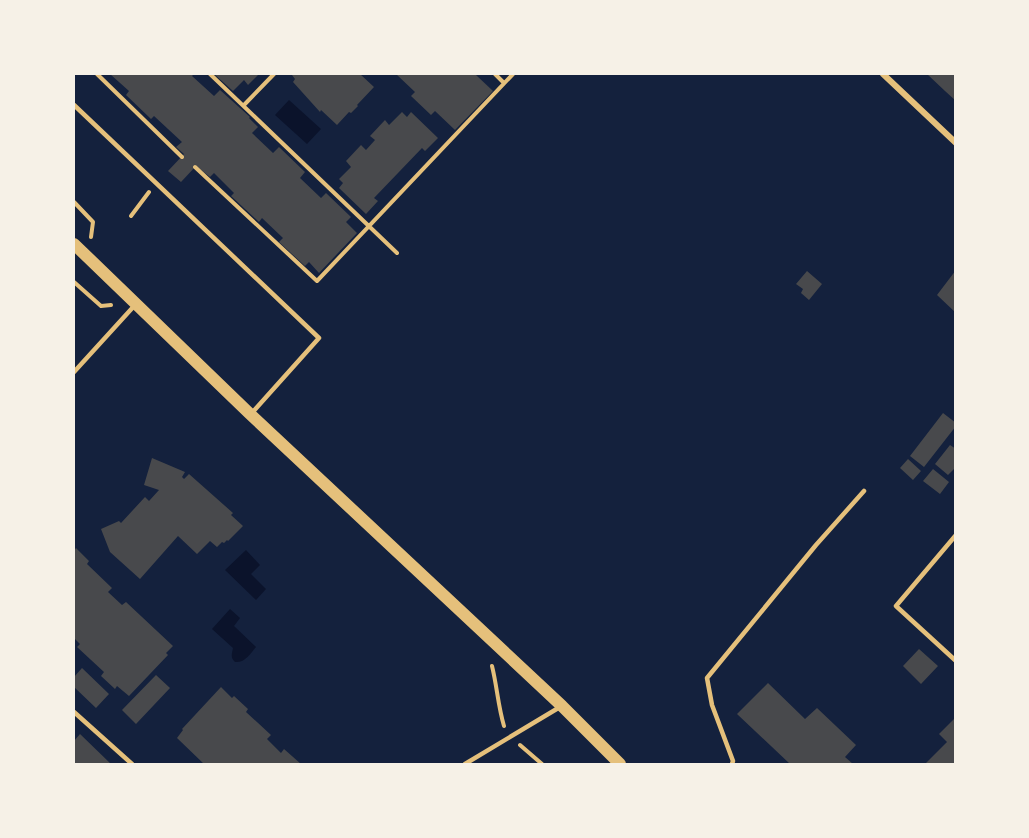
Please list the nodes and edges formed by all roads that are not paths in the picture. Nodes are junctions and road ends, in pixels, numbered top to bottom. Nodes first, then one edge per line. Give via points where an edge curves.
1 (883, 74) edge
2 (74, 105) edge
3 (956, 143) edge
4 (74, 244) edge
5 (137, 303) junction
6 (74, 372) edge
7 (250, 414) junction
8 (864, 490) dead end
9 (956, 535) edge
10 (956, 661) edge
11 (562, 706) junction
12 (74, 712) edge
13 (132, 765) edge
14 (465, 765) edge
15 (620, 765) edge
16 (732, 765) edge

1 - 3 street
2 - 7 lane via 320,338
4 - 5 main road
5 - 6 lane
5 - 7 main road
7 - 11 main road
8 - 16 lane via 707,678
9 - 10 lane via 896,606
11 - 14 lane
11 - 15 main road
12 - 13 lane

